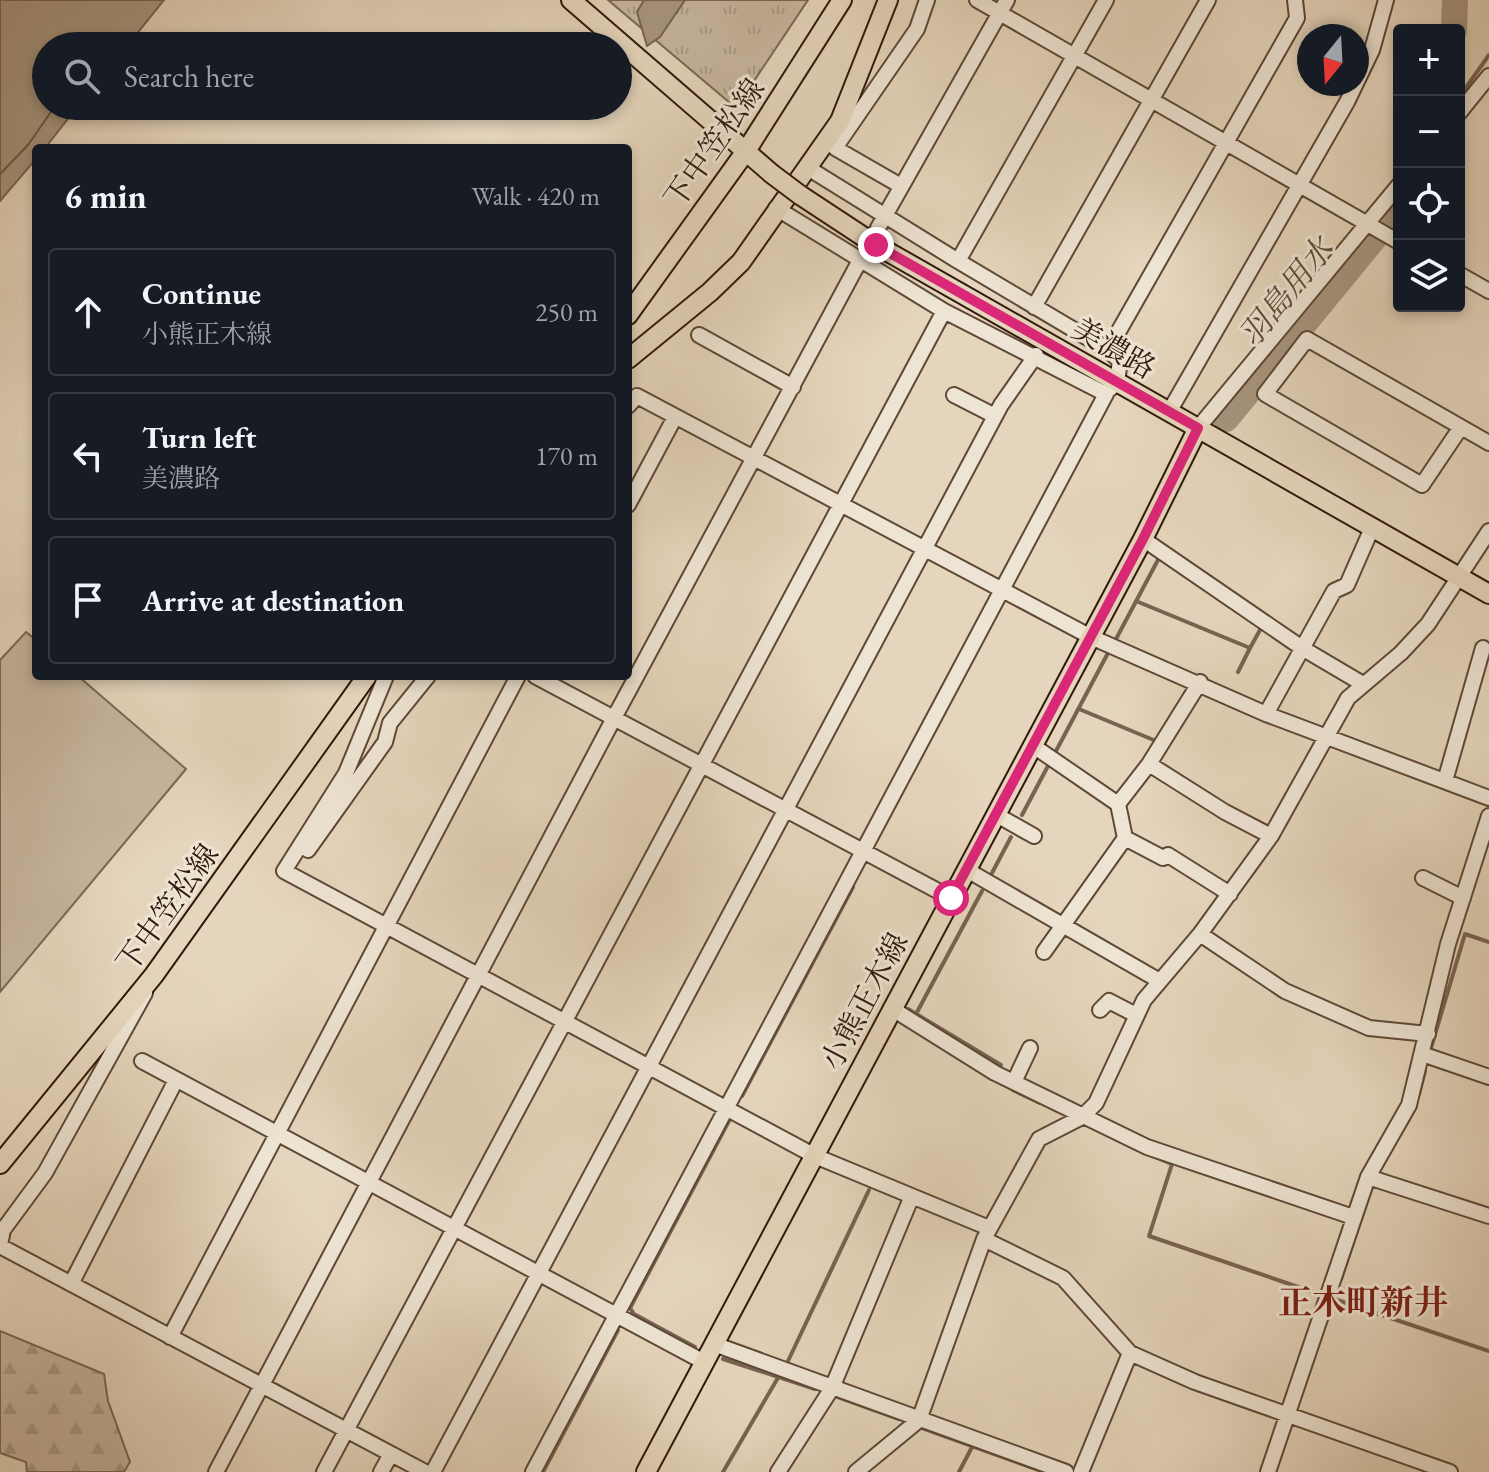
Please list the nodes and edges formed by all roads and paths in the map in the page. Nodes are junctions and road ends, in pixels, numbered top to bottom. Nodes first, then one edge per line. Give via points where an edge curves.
1 (571, 0) edge
2 (842, 0) edge
3 (888, 0) edge
4 (927, 0) edge
5 (977, 0) edge
6 (1106, 0) edge
7 (1208, 0) edge
8 (1295, 0) edge
9 (1386, 0) edge
10 (1004, 6) edge
11 (608, 32) edge
12 (632, 53) edge
13 (1075, 55) junction
14 (1489, 76) edge
15 (1153, 100) junction
16 (1465, 106) edge
17 (1226, 144) junction
18 (746, 151) junction
19 (808, 168) junction
20 (1300, 185) junction
21 (901, 186) junction
22 (1393, 193) edge
23 (776, 208) junction
24 (882, 222) junction
25 (1370, 225) junction
26 (1393, 238) edge
27 (958, 261) junction
28 (859, 262) junction
29 (1465, 277) edge
30 (1489, 291) edge
31 (1034, 307) junction
32 (632, 309) edge
33 (944, 311) junction
34 (699, 335) dead end
35 (1108, 350) junction
36 (1036, 355) junction
37 (632, 356) edge
38 (1240, 378) junction
39 (793, 387) junction
40 (1111, 388) junction
41 (1262, 392) junction
42 (954, 395) dead end
43 (632, 402) edge
44 (1169, 412) junction
45 (995, 416) junction
46 (675, 417) junction
47 (1461, 427) junction
48 (1198, 428) junction
49 (1489, 443) edge
50 (754, 460) junction
51 (632, 498) edge
52 (838, 504) junction
53 (1372, 528) junction
54 (1489, 531) edge
55 (1143, 539) junction
56 (924, 549) junction
57 (1457, 575) junction
58 (1002, 590) junction
59 (1489, 594) edge
60 (1091, 637) junction
61 (1302, 648) junction
62 (1483, 648) dead end
63 (364, 680) edge
64 (384, 680) edge
65 (425, 680) edge
66 (516, 680) edge
67 (544, 680) edge
68 (1200, 682) junction
69 (1363, 684) junction
70 (1266, 714) junction
71 (614, 718) junction
72 (1327, 737) junction
73 (1032, 745) junction
74 (701, 764) junction
75 (1149, 764) junction
76 (1445, 781) junction
77 (1489, 798) edge
78 (1118, 804) junction
79 (786, 810) junction
80 (995, 814) junction
81 (1489, 816) edge
82 (1034, 836) dead end
83 (1271, 836) junction
84 (1125, 838) junction
85 (863, 851) junction
86 (967, 870) junction
87 (284, 871) junction
88 (1423, 878) dead end
89 (1230, 894) junction
90 (951, 898) junction
91 (1463, 898) junction
92 (386, 927) junction
93 (1063, 927) junction
94 (1200, 934) junction
95 (1044, 952) dead end
96 (154, 975) junction
97 (478, 976) junction
98 (1158, 980) junction
99 (891, 1008) junction
100 (1100, 1010) dead end
101 (1136, 1015) junction
102 (565, 1022) junction
103 (1428, 1034) junction
104 (1030, 1048) dead end
105 (1422, 1054) junction
106 (142, 1061) dead end
107 (651, 1067) junction
108 (1489, 1077) edge
109 (176, 1080) junction
110 (1014, 1082) junction
111 (728, 1108) junction
112 (1082, 1117) junction
113 (277, 1134) junction
114 (815, 1156) junction
115 (0, 1164) edge
116 (1368, 1177) junction
117 (370, 1182) junction
118 (912, 1196) junction
119 (1489, 1216) edge
120 (1353, 1217) junction
121 (452, 1227) junction
122 (986, 1234) junction
123 (0, 1245) edge
124 (539, 1274) junction
125 (71, 1284) junction
126 (619, 1313) junction
127 (170, 1337) junction
128 (714, 1344) junction
129 (1130, 1353) junction
130 (704, 1362) junction
131 (262, 1386) junction
132 (832, 1388) junction
133 (1287, 1415) junction
134 (919, 1420) junction
135 (346, 1429) junction
136 (391, 1454) junction
137 (861, 1471) edge
138 (216, 1472) edge
139 (324, 1472) edge
140 (381, 1472) edge
141 (425, 1472) edge
142 (433, 1472) edge
143 (533, 1472) edge
144 (646, 1472) edge
145 (778, 1472) edge
146 (1066, 1472) edge
147 (1081, 1472) edge
148 (1268, 1472) edge
149 (1450, 1472) edge

1 - 11 main road, 美濃路
2 - 18 main road, 下中笠松線
3 - 19 main road via 840,121
4 - 21 street via 917,29 835,148
5 - 10 street
6 - 13 street
7 - 15 street
8 - 17 street via 1297,18
9 - 20 street via 1357,85
10 - 13 street
10 - 21 street
12 - 18 main road, 美濃路
13 - 15 street
13 - 27 street
14 - 16 street
15 - 17 street
15 - 31 street
17 - 20 street
17 - 35 street
18 - 32 main road, 下中笠松線
18 - 40 main road, 美濃路, bridge via 800,195 876,245
19 - 23 main road
19 - 24 street
20 - 25 street
20 - 44 street
21 - 24 street
22 - 25 street
23 - 28 street
23 - 37 main road via 731,272
24 - 27 street
25 - 26 street
25 - 38 street
27 - 31 street
28 - 33 street
28 - 39 street
29 - 30 street
31 - 35 street
33 - 36 street
33 - 52 street
34 - 39 street
35 - 40 street via 1120,361
36 - 40 street
36 - 45 street
38 - 41 street
38 - 48 street
39 - 50 street
40 - 44 main road, 美濃路
40 - 58 street
41 - 47 street via 1307,339
41 - 47 street via 1422,485
42 - 45 street
43 - 46 street via 637,396
44 - 48 main road, 美濃路
45 - 56 street
46 - 50 street
46 - 51 street
47 - 49 street
48 - 53 main road, 美濃路
48 - 55 main road, 小熊正木線
50 - 52 street
50 - 71 street
52 - 56 street
52 - 74 street
53 - 57 main road, 美濃路
53 - 61 street via 1347,585 1334,591
54 - 57 street
55 - 60 main road, 小熊正木線
55 - 61 street
56 - 58 street
56 - 79 street
57 - 59 main road, 美濃路
57 - 69 street via 1428,624
58 - 60 street
58 - 85 street
60 - 68 street
60 - 73 main road, 小熊正木線
61 - 69 street
61 - 70 street
62 - 76 street
63 - 96 main road, 下中笠松線
64 - 87 street via 346,773
65 - 87 street via 390,723 385,742 297,866
66 - 92 street
67 - 71 street
68 - 70 street
68 - 75 street
69 - 72 street via 1348,698
70 - 72 street
71 - 74 street
71 - 97 street
72 - 76 street
72 - 83 street
73 - 78 street
73 - 80 main road, 小熊正木線
74 - 79 street
74 - 102 street
75 - 78 street
75 - 83 street
76 - 77 street
78 - 84 street
79 - 85 street
79 - 107 street
80 - 82 street
80 - 86 main road, 小熊正木線
81 - 91 street
83 - 89 street
84 - 89 street via 1163,858 1168,855
84 - 93 street via 1087,877
85 - 90 street
85 - 111 street
86 - 90 main road, 小熊正木線
86 - 93 street
87 - 92 street
88 - 91 street
89 - 94 street
90 - 99 main road, 小熊正木線
91 - 103 street
92 - 97 street
92 - 113 street
93 - 95 street
93 - 98 street
94 - 98 street
94 - 103 street via 1285,991 1369,1028
96 - 115 main road, 下中笠松線
96 - 123 street via 45,1173 3,1230
97 - 102 street
97 - 117 street
98 - 101 street
99 - 110 street
99 - 114 main road, 小熊正木線
100 - 101 street via 1109,1001
101 - 112 street via 1096,1103
102 - 107 street
102 - 121 street
103 - 105 street
104 - 110 street
105 - 108 street
105 - 116 street via 1409,1105
106 - 109 street
107 - 111 street
107 - 124 street
109 - 113 street
109 - 125 street
110 - 112 street
111 - 114 street
111 - 126 street
112 - 120 street via 1147,1147
112 - 122 street via 1039,1139
113 - 117 street
113 - 127 street
114 - 118 street
114 - 128 main road, 小熊正木線
116 - 119 street
116 - 120 street
117 - 121 street
117 - 131 street
118 - 122 street
118 - 132 street
120 - 133 street
121 - 124 street
121 - 135 street
122 - 129 street via 1063,1278
122 - 134 street
123 - 125 street
124 - 126 street
124 - 142 street
125 - 127 street
126 - 130 street
126 - 143 street
127 - 131 street
128 - 130 main road, 小熊正木線
128 - 132 street
129 - 133 street
129 - 147 street
130 - 144 main road, 小熊正木線
131 - 135 street
131 - 138 street
132 - 134 street
132 - 145 street
133 - 148 street
133 - 149 street
134 - 137 street
134 - 146 street
135 - 136 street
135 - 139 street
136 - 140 street
136 - 141 street

